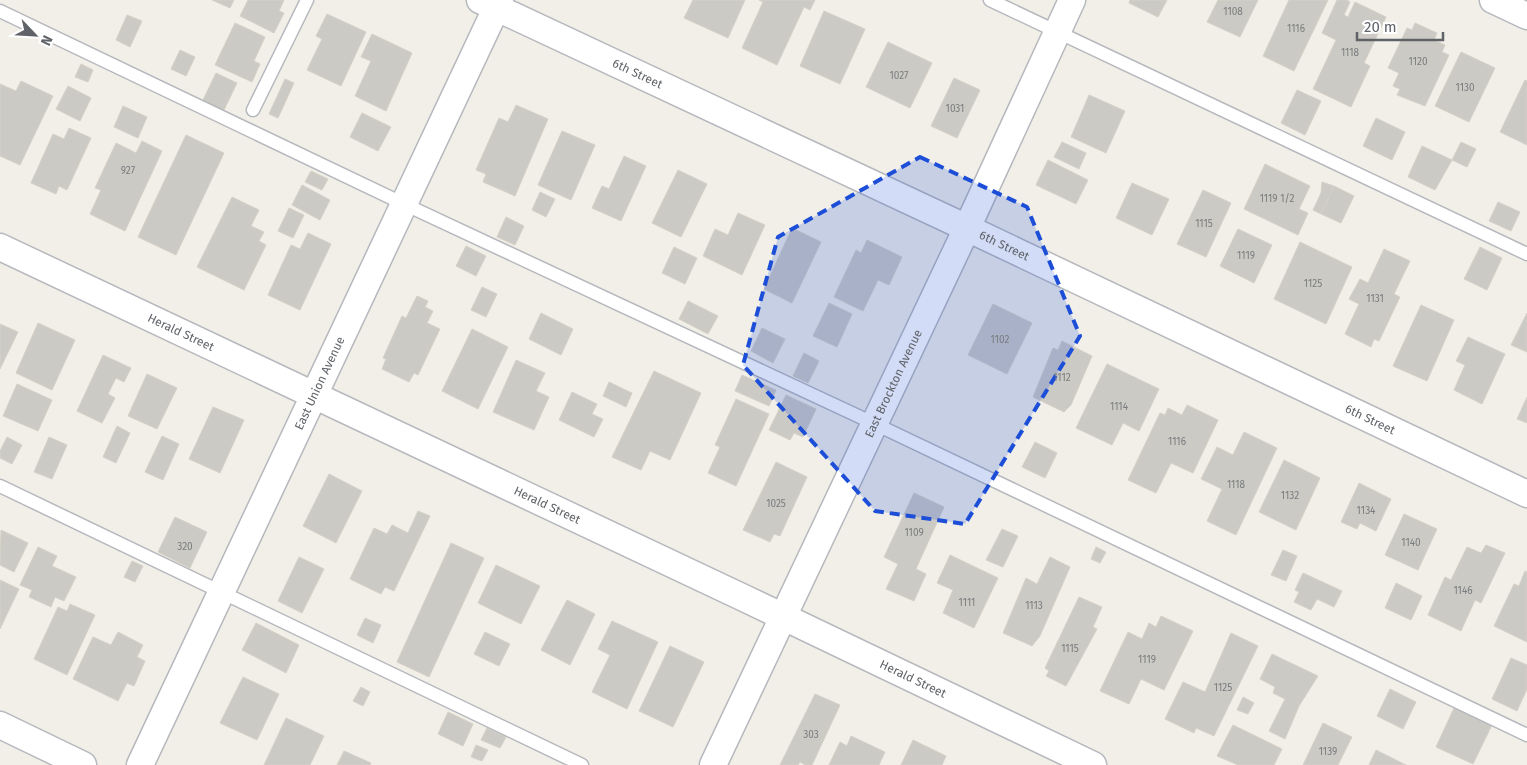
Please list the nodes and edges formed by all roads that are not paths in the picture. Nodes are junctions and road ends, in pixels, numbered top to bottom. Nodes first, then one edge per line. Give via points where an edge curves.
1 (307, 0) edge
2 (990, 0) edge
3 (1072, 0) edge
4 (1493, 0) edge
5 (492, 3) edge
6 (0, 11) edge
7 (1527, 16) edge
8 (1058, 32) junction
9 (253, 110) dead end
10 (404, 204) junction
11 (967, 228) junction
12 (0, 247) edge
13 (1527, 254) edge
14 (313, 396) junction
15 (873, 423) junction
16 (0, 486) edge
17 (1527, 494) edge
18 (222, 592) junction
19 (782, 616) junction
20 (0, 725) edge
21 (1527, 735) edge
22 (83, 765) edge
23 (140, 765) edge
24 (582, 765) edge
25 (713, 765) edge
26 (1093, 765) edge

1 - 9 lane
2 - 8 lane
3 - 8 street, East Brockton Avenue
4 - 7 street
5 - 10 street, East Union Avenue
5 - 11 street, 6th Street
6 - 10 lane
8 - 11 street, East Brockton Avenue
8 - 13 lane
10 - 14 street, East Union Avenue
10 - 15 lane
11 - 15 street, East Brockton Avenue
11 - 17 street, 6th Street
12 - 14 street, Herald Street
14 - 18 street, East Union Avenue
14 - 19 street, Herald Street
15 - 19 street, East Brockton Avenue
15 - 21 lane
16 - 18 lane
18 - 23 street, East Union Avenue
18 - 24 lane
19 - 25 street, East Brockton Avenue
19 - 26 street, Herald Street
20 - 22 street

